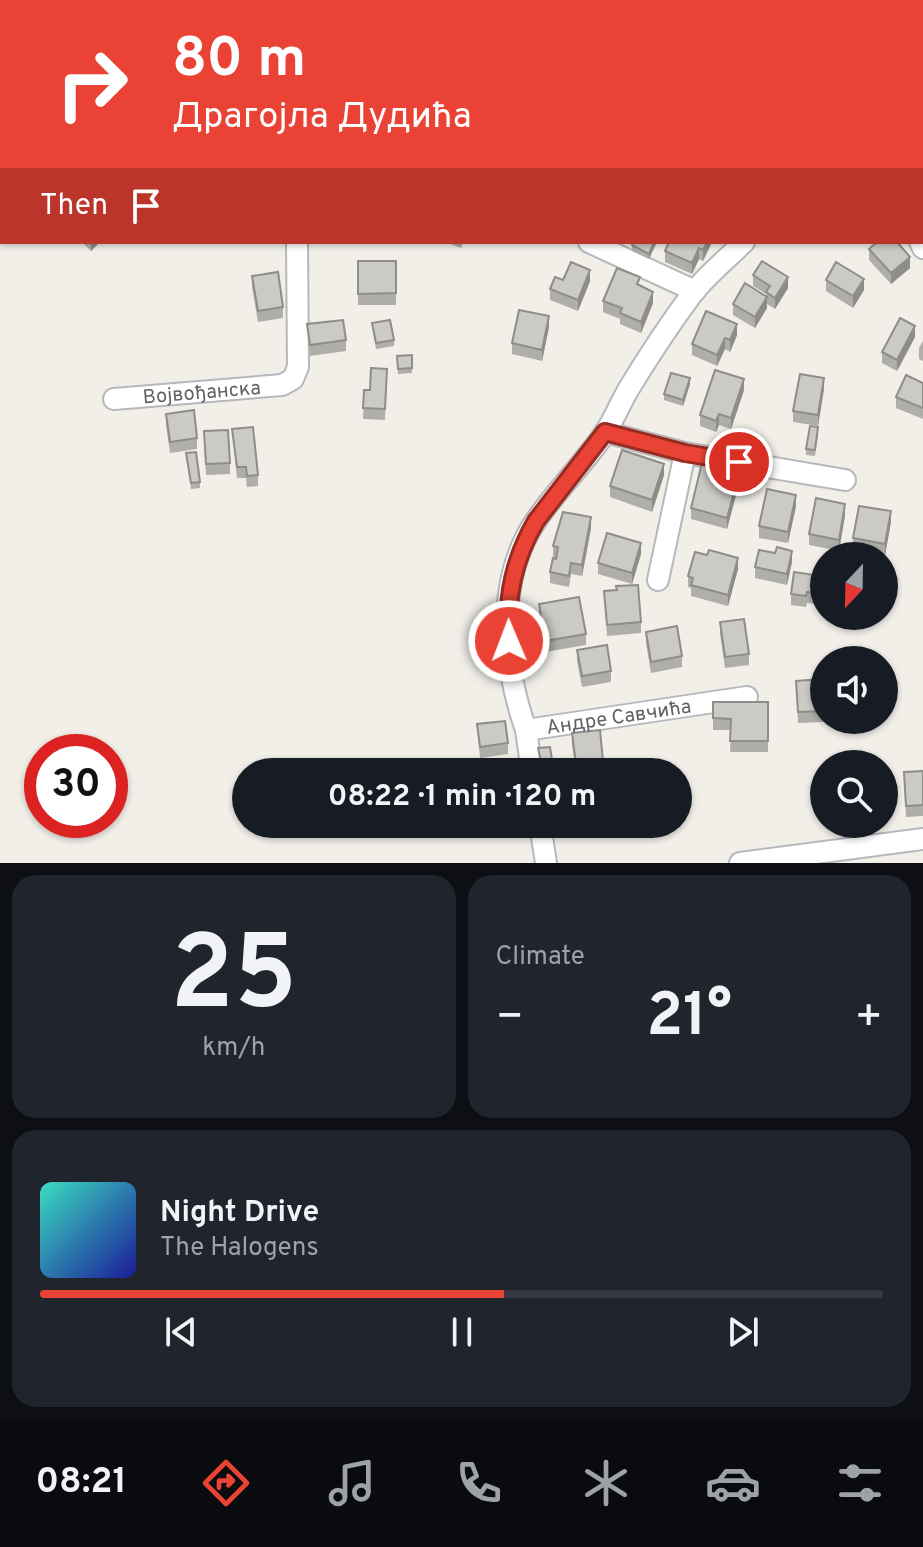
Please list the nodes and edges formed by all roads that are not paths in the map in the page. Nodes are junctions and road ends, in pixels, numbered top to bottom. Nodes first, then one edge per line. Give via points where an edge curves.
1 (297, 244) edge
2 (593, 244) edge
3 (742, 244) edge
4 (695, 291) junction
5 (114, 399) dead end
6 (605, 432) junction
7 (685, 453) junction
8 (845, 480) dead end
9 (658, 580) dead end
10 (747, 697) dead end
11 (526, 730) junction
12 (530, 758) edge
13 (542, 838) edge
14 (923, 839) edge
15 (546, 863) edge
16 (740, 863) edge

1 - 5 street, Војвођанска via 298,367 293,379 282,385
2 - 4 street
3 - 4 street, Андре Савчића
4 - 6 street, Андре Савчића
6 - 7 street
6 - 11 street, Андре Савчића via 536,521 519,554 507,617
7 - 8 street
7 - 9 street
10 - 11 street, Андре Савчића
11 - 12 street
13 - 15 street
14 - 16 street

